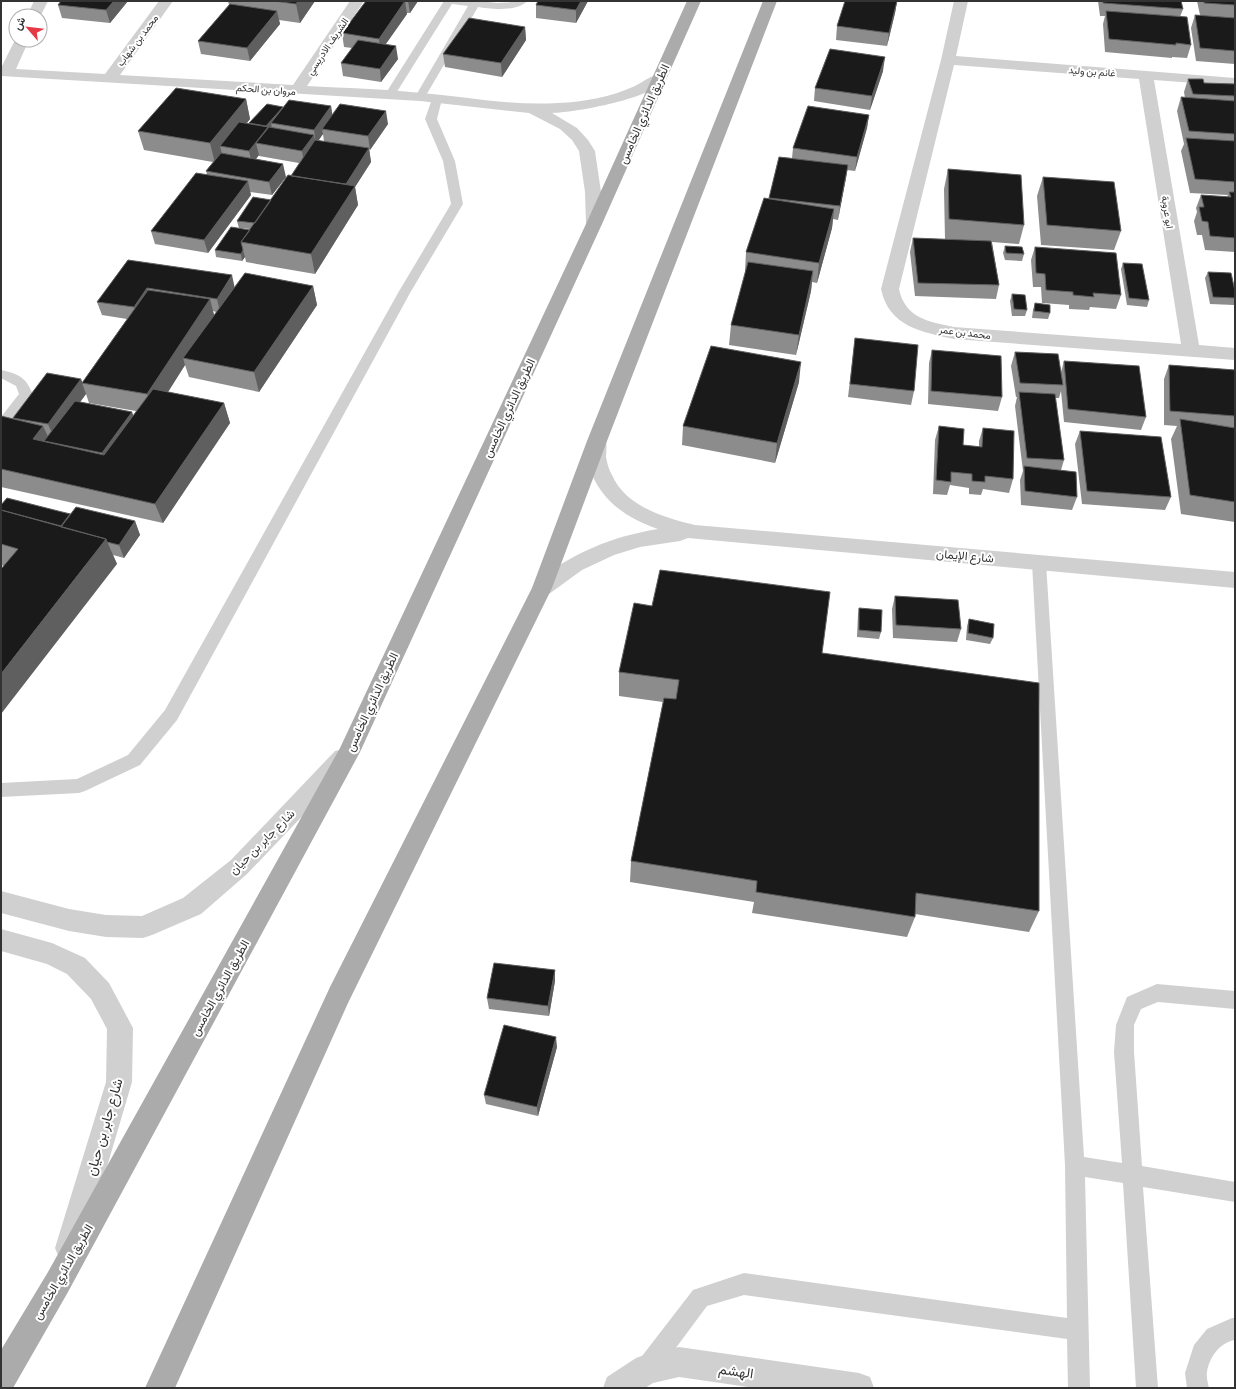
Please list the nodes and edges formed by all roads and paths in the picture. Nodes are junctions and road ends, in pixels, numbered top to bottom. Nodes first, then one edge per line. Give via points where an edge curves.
1 (166, 1) edge
2 (357, 1) edge
3 (449, 1) edge
4 (453, 1) edge
5 (522, 1) edge
6 (694, 1) edge
7 (770, 1) edge
8 (961, 1) edge
9 (475, 3) junction
10 (18, 48) edge
11 (948, 60) junction
12 (4, 73) edge
13 (1146, 75) junction
14 (660, 78) junction
15 (109, 79) junction
16 (1235, 82) edge
17 (296, 90) junction
18 (390, 96) junction
19 (420, 97) junction
20 (437, 99) junction
21 (530, 109) junction
22 (594, 224) junction
23 (1191, 350) junction
24 (1235, 354) edge
25 (1, 374) edge
26 (1, 426) edge
27 (597, 441) junction
28 (695, 532) junction
29 (1039, 562) junction
30 (1235, 580) edge
31 (542, 588) junction
32 (349, 752) junction
33 (1, 790) edge
34 (1, 902) edge
35 (1, 940) edge
36 (1235, 1000) edge
37 (1075, 1166) junction
38 (1132, 1175) junction
39 (1235, 1192) edge
40 (58, 1282) junction
41 (1078, 1330) junction
42 (1235, 1330) edge
43 (647, 1369) junction
44 (1, 1379) edge
45 (160, 1388) edge
46 (618, 1388) edge
47 (859, 1388) edge
48 (1079, 1388) edge
49 (1147, 1388) edge
50 (1198, 1388) edge

1 - 15 street, محمد بن شهاب
2 - 17 street, الشريف الادريسي
3 - 18 lane
4 - 9 lane
5 - 9 lane via 500,6
6 - 14 main road, الطريق الدائري الخامس
7 - 27 main road
8 - 11 street, محمد بن عمر
9 - 19 lane
10 - 12 street
11 - 13 street, غانم بن وليد
11 - 23 street, محمد بن عمر via 890,289 895,306 908,318 926,327 954,333
12 - 15 street, مروان بن الحكم
13 - 16 street, غانم بن وليد
13 - 23 street, ابو عروبة
14 - 21 street, مروان بن الحكم via 640,89 587,105
14 - 22 main road, الطريق الدائري الخامس
15 - 17 street, مروان بن الحكم
17 - 18 street, مروان بن الحكم
18 - 19 street, مروان بن الحكم
19 - 20 street, مروان بن الحكم
20 - 21 street, مروان بن الحكم
20 - 33 lane via 432,119 449,161 457,204 404,293 171,715 134,760 79,786
21 - 22 street, مروان بن الحكم via 551,117 568,128 584,146 594,191
22 - 32 main road, الطريق الدائري الخامس
23 - 24 street, محمد بن عمر
25 - 26 lane via 22,384 26,395
27 - 28 street, شارع الإيمان via 601,476 611,492 646,518 670,527
27 - 31 main road
28 - 29 street, شارع الإيمان
28 - 31 street, شارع الإيمان via 649,536 620,544 591,555 565,570
29 - 30 street, شارع الإيمان
29 - 37 lane
31 - 45 main road via 339,994
32 - 34 street, شارع جابر بن حيان via 239,867 192,906 142,927 106,926 69,920
32 - 40 main road, الطريق الدائري الخامس
35 - 40 street, شارع جابر بن حيان via 52,954 76,966 100,992 120,1028 119,1082
36 - 38 lane via 1157,993 1134,1003 1125,1025 1124,1052
37 - 38 lane
37 - 41 lane
38 - 39 lane
38 - 49 lane
40 - 44 main road, الطريق الدائري الخامس
41 - 43 lane via 744,1284 700,1297
41 - 48 lane
42 - 50 lane via 1215,1337 1202,1353 1196,1373
43 - 46 street, الهشم
43 - 47 street, الهشم via 679,1362

